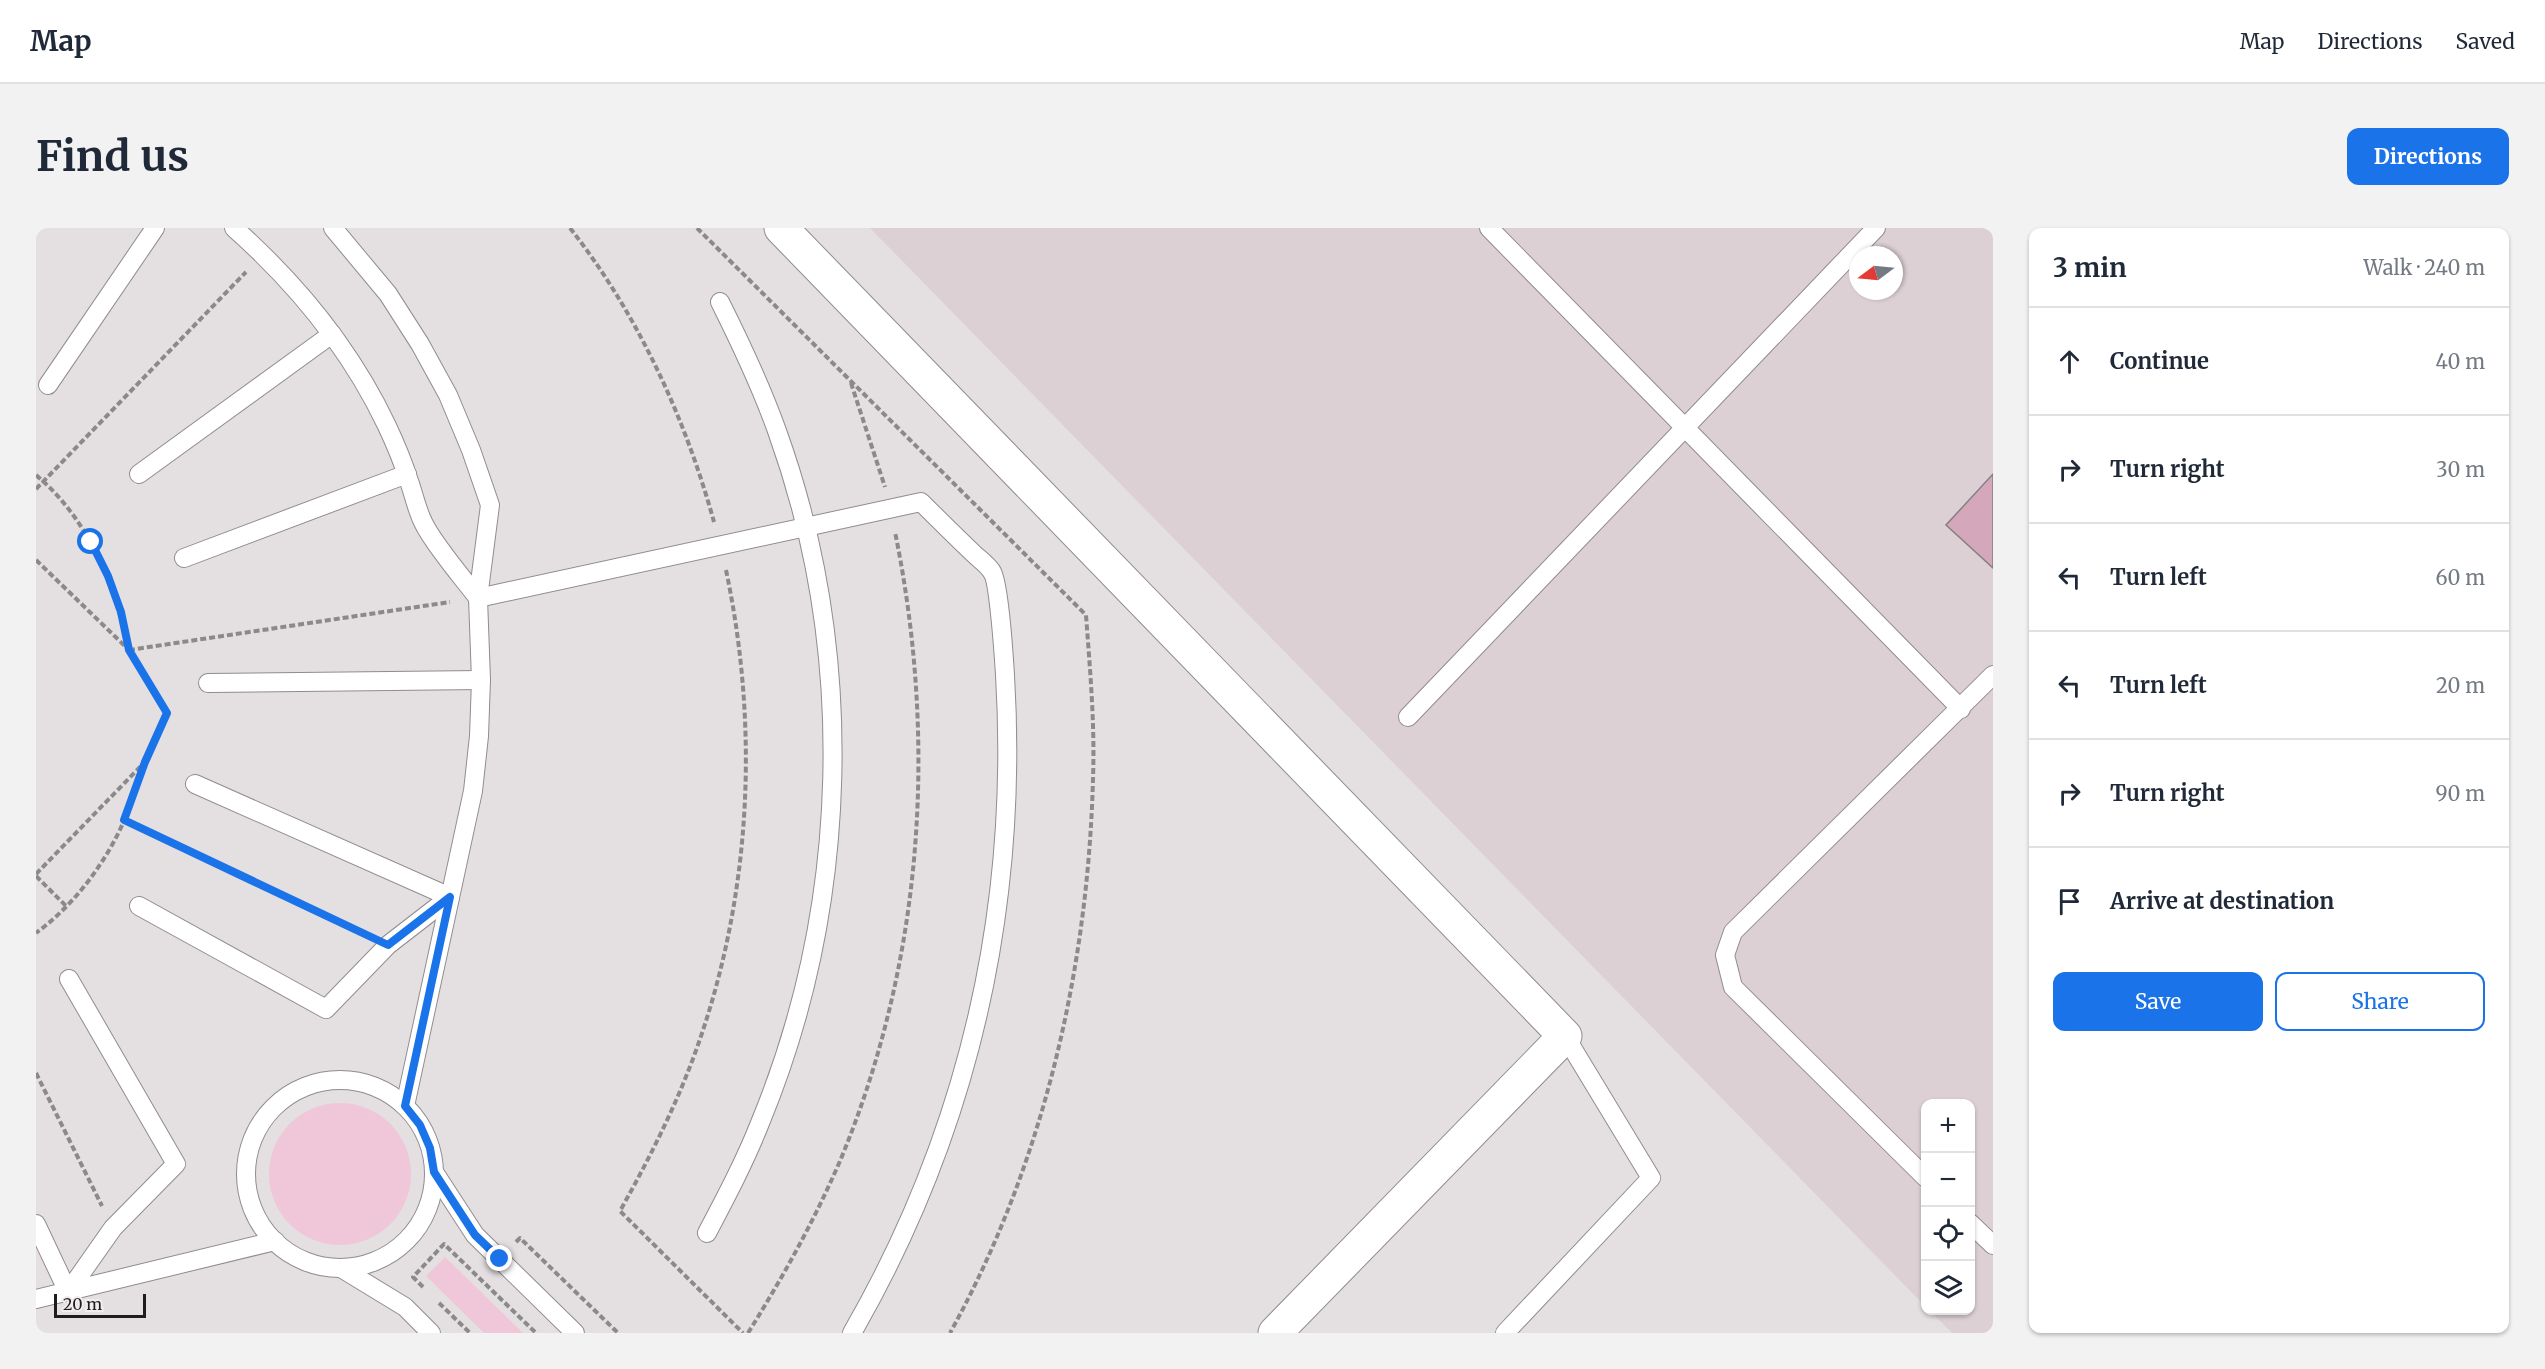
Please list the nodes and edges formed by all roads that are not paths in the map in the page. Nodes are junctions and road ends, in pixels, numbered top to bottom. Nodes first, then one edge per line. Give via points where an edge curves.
1 (155, 228) edge
2 (234, 228) edge
3 (333, 228) edge
4 (781, 228) edge
5 (1489, 228) edge
6 (1876, 228) edge
7 (720, 302) dead end
8 (332, 334) junction
9 (48, 385) dead end
10 (1685, 428) junction
11 (139, 474) dead end
12 (407, 474) junction
13 (806, 527) junction
14 (184, 558) dead end
15 (478, 598) junction
16 (1993, 675) edge
17 (481, 680) junction
18 (208, 683) dead end
19 (1961, 709) junction
20 (1407, 717) dead end
21 (195, 784) dead end
22 (450, 897) junction
23 (139, 906) dead end
24 (69, 979) dead end
25 (1565, 1036) junction
26 (405, 1106) junction
27 (434, 1172) junction
28 (1921, 1173) edge
29 (36, 1224) edge
30 (1975, 1227) edge
31 (707, 1233) dead end
32 (275, 1241) junction
33 (1993, 1245) edge
34 (341, 1268) junction
35 (68, 1292) junction
36 (36, 1299) edge
37 (431, 1333) edge
38 (575, 1333) edge
39 (852, 1333) edge
40 (1275, 1333) edge
41 (1505, 1333) edge

1 - 9 lane
2 - 8 lane via 264,254
3 - 15 lane via 388,294 420,344 448,395 471,450 490,505
4 - 25 street
5 - 10 lane
6 - 10 lane
7 - 13 lane via 773,421
8 - 11 lane
8 - 12 lane via 386,425
10 - 19 lane
10 - 20 lane
12 - 14 lane
12 - 15 lane via 424,524
13 - 15 lane
13 - 31 lane via 832,705 831,817 824,888 811,958 782,1066 748,1151
13 - 39 lane via 921,502 994,573 1008,721 1003,870 978,1017 935,1160 874,1295
15 - 17 lane
16 - 19 lane
17 - 18 lane
17 - 22 lane via 473,791
19 - 28 lane via 1733,932 1725,955 1733,987
21 - 22 lane
22 - 23 lane via 388,945 326,1009
22 - 26 lane
24 - 35 lane via 176,1164 113,1228
25 - 40 street
25 - 41 lane via 1651,1178
26 - 27 lane via 424,1133
26 - 32 lane via 386,1091 363,1082 339,1079 292,1092 273,1108 258,1127 249,1150 246,1174 249,1199
27 - 34 lane via 431,1197 408,1239 381,1258
27 - 38 lane via 475,1235
29 - 35 lane
30 - 33 lane
32 - 34 lane via 294,1256
32 - 35 lane
34 - 37 lane via 405,1307
35 - 36 lane

